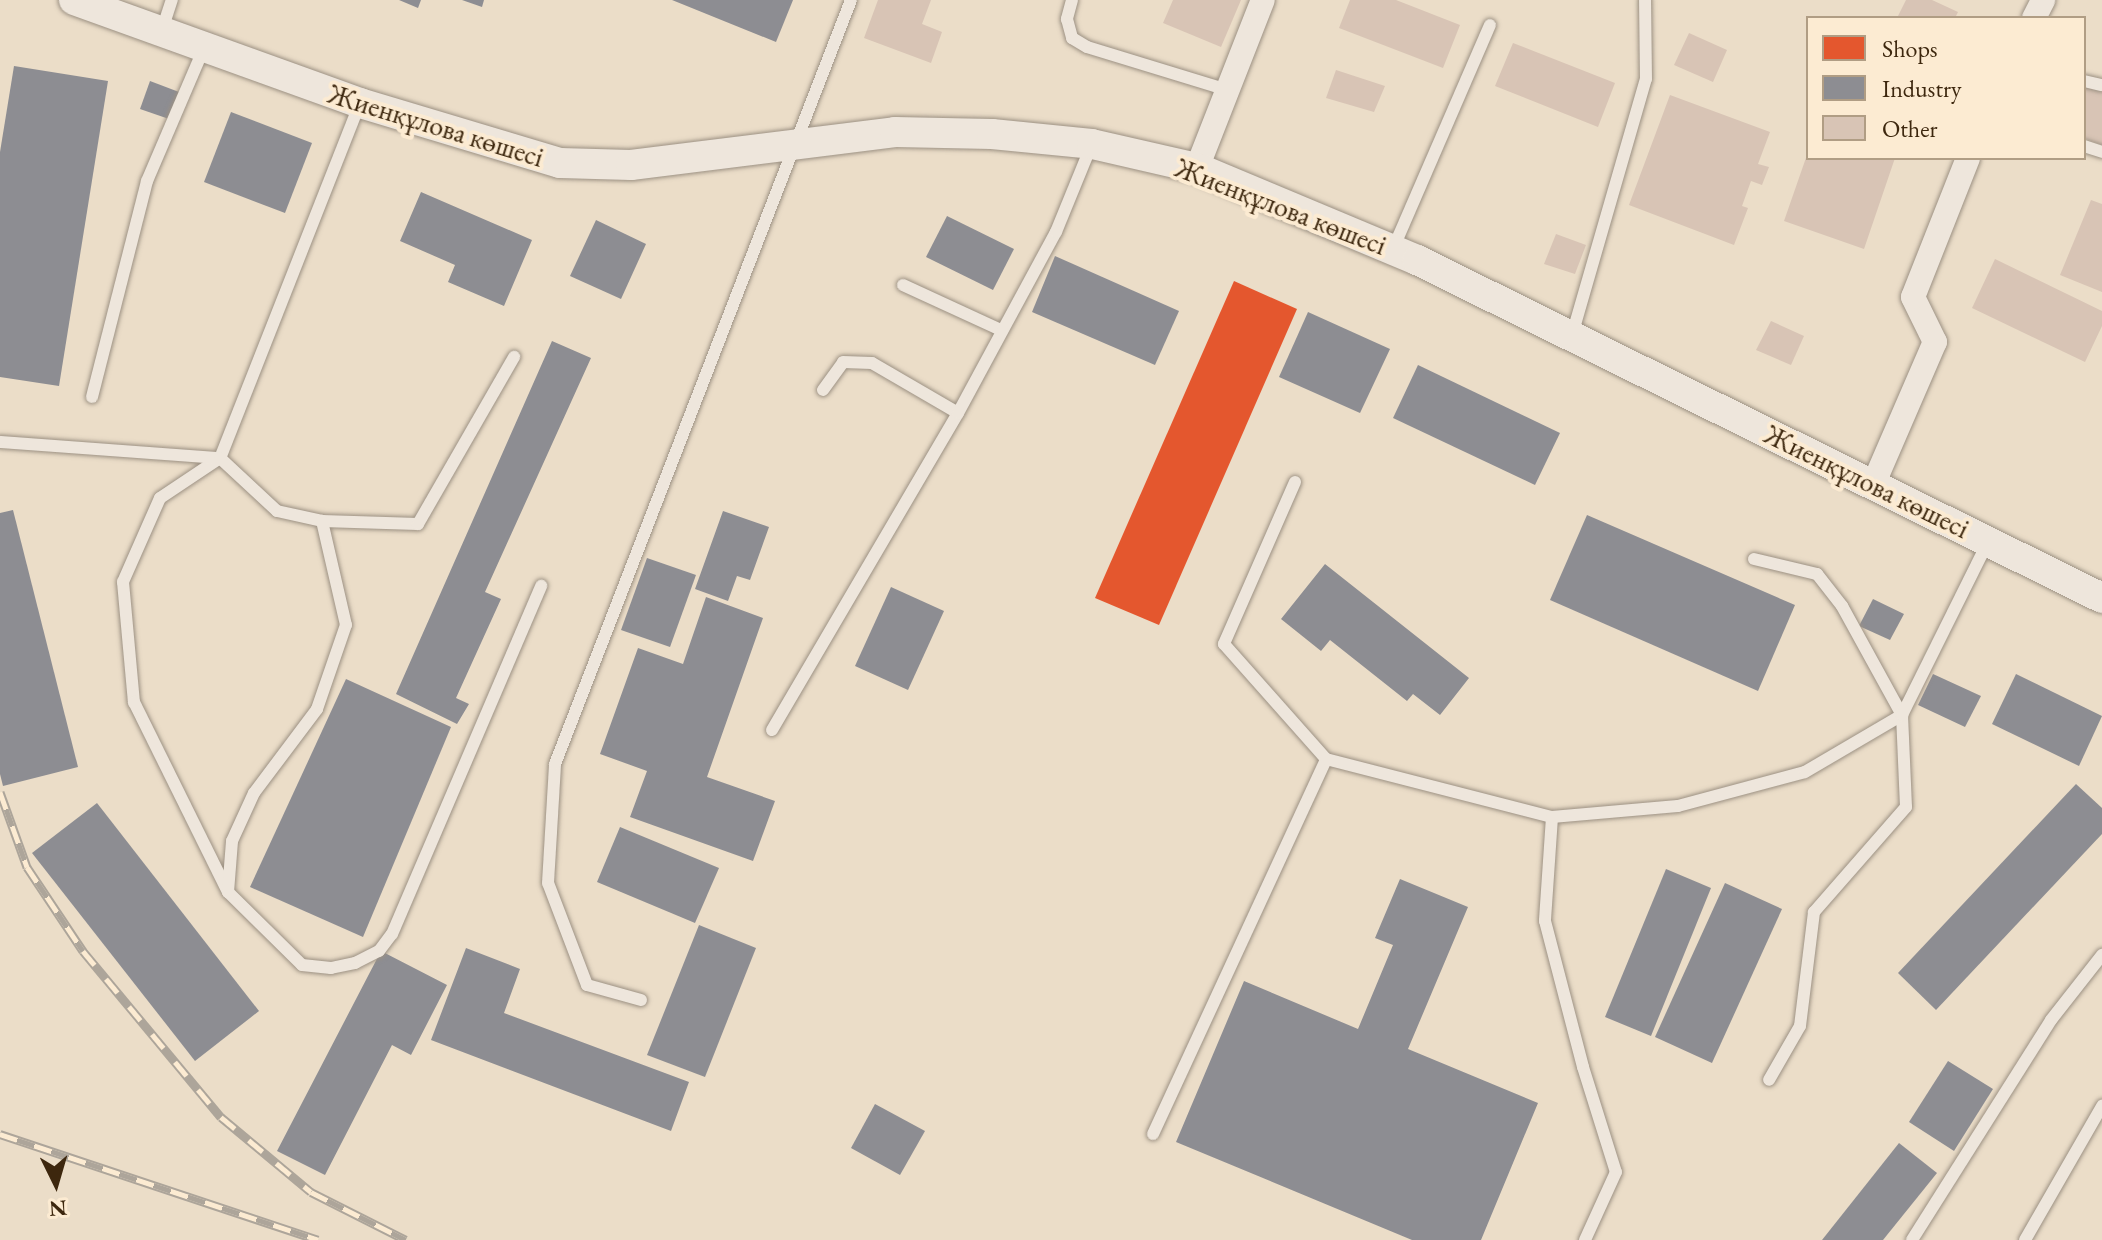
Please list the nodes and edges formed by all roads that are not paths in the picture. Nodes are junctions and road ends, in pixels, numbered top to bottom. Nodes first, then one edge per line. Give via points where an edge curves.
1 (74, 0) edge
2 (172, 0) edge
3 (851, 0) edge
4 (1072, 0) edge
5 (1263, 0) edge
6 (1645, 0) edge
7 (1490, 25) dead end
8 (161, 33) junction
9 (204, 48) junction
10 (1228, 90) junction
11 (360, 103) junction
12 (1092, 144) junction
13 (796, 147) junction
14 (1967, 160) edge
15 (1197, 168) junction
16 (1393, 249) junction
17 (903, 285) dead end
18 (1001, 330) junction
19 (1572, 335) junction
20 (514, 357) dead end
21 (823, 390) dead end
22 (92, 397) dead end
23 (958, 413) junction
24 (0, 442) edge
25 (220, 458) junction
26 (1295, 482) dead end
27 (1873, 485) junction
28 (322, 521) junction
29 (1988, 542) junction
30 (1754, 559) dead end
31 (541, 586) dead end
32 (2102, 598) edge
33 (1902, 715) junction
34 (772, 730) dead end
35 (1326, 759) junction
36 (1552, 817) junction
37 (228, 892) junction
38 (2102, 955) edge
39 (641, 1000) dead end
40 (1769, 1080) dead end
41 (2102, 1106) edge
42 (1153, 1134) dead end
43 (1585, 1240) edge
44 (1912, 1240) edge
45 (2025, 1240) edge

1 - 8 street, Жиенқұлова көшесі
2 - 8 lane
3 - 13 lane
4 - 10 lane via 1067,19 1072,38 1087,47
5 - 10 street
6 - 19 lane via 1646,79
7 - 16 lane
8 - 9 street, Жиенқұлова көшесі
9 - 11 street, Жиенқұлова көшесі
9 - 22 lane via 147,181
10 - 15 street
11 - 13 street, Жиенқұлова көшесі via 560,163 631,165
11 - 25 lane
12 - 13 street, Жиенқұлова көшесі via 895,132
12 - 15 street, Жиенқұлова көшесі
12 - 18 lane via 1056,232
13 - 39 lane via 555,764 548,883 587,985
14 - 27 street via 1913,297 1935,342
15 - 16 street, Жиенқұлова көшесі
16 - 19 street, Жиенқұлова көшесі
17 - 18 lane
18 - 23 lane
19 - 27 street, Жиенқұлова көшесі
20 - 28 lane via 418,524
21 - 23 lane via 843,362 872,363
23 - 34 lane
24 - 25 lane
25 - 28 lane via 277,511
25 - 37 lane via 160,498 123,582 134,702
26 - 35 lane via 1224,644
27 - 29 street, Жиенқұлова көшесі
28 - 37 lane via 346,625 317,709 254,793 232,841
29 - 32 street, Жиенқұлова көшесі
29 - 33 lane
30 - 33 lane via 1817,574 1842,606
31 - 37 lane via 392,934 379,951 331,968 302,965
33 - 36 lane via 1805,772 1678,806
33 - 40 lane via 1906,807 1814,912 1800,1026
35 - 36 lane
35 - 42 lane
36 - 43 lane via 1545,921 1616,1172
38 - 44 lane via 2051,1020
41 - 45 lane

